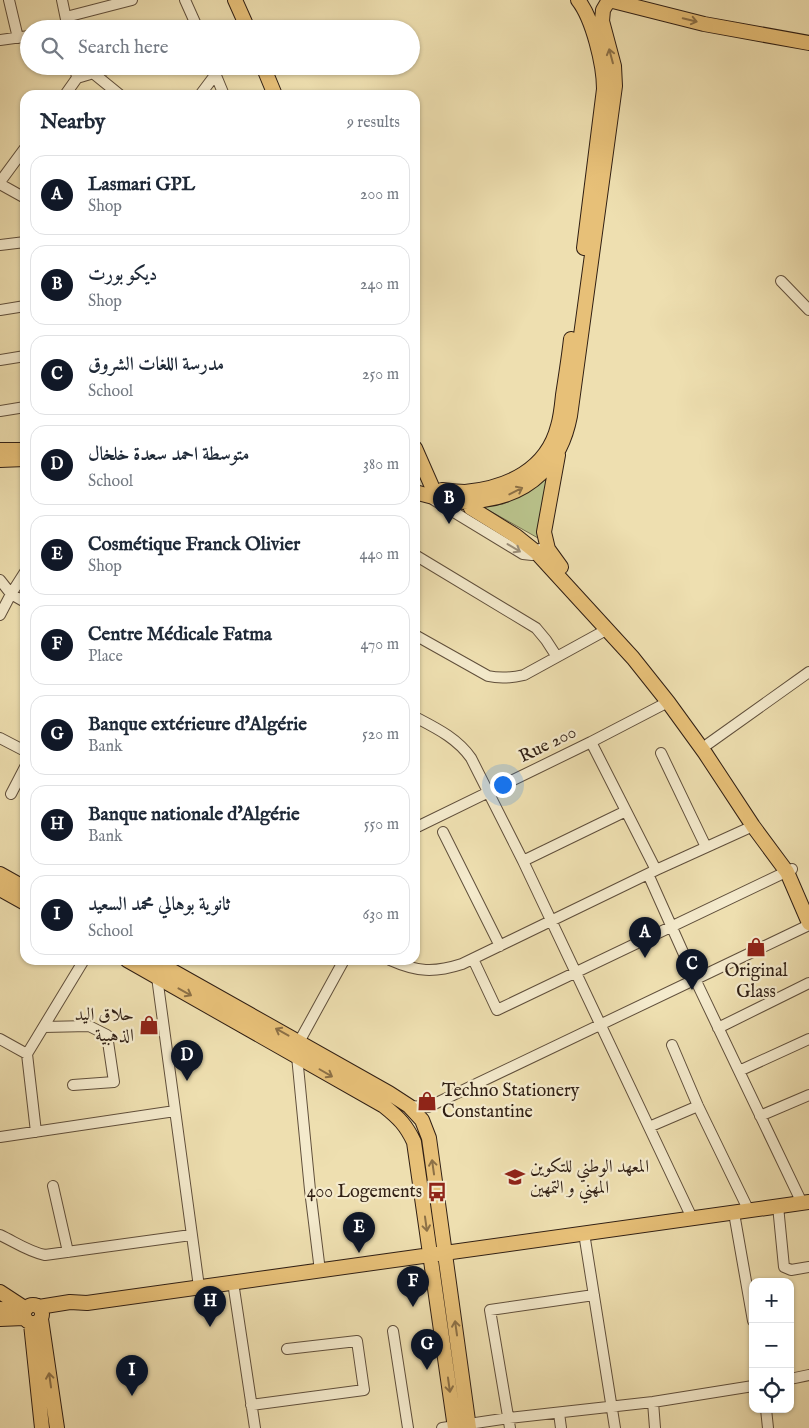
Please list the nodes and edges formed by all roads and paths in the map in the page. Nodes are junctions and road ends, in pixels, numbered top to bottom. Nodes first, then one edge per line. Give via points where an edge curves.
1 (9, 0) edge
2 (62, 0) edge
3 (132, 0) edge
4 (184, 0) edge
5 (235, 0) edge
6 (578, 0) edge
7 (609, 0) edge
8 (66, 17) junction
9 (66, 20) edge
10 (194, 20) edge
11 (244, 20) edge
12 (18, 38) joint
13 (0, 40) edge
14 (809, 44) edge
15 (76, 75) edge
16 (87, 75) edge
17 (95, 75) edge
18 (211, 75) edge
19 (215, 75) edge
20 (267, 75) edge
21 (77, 78) junction
22 (69, 90) edge
23 (114, 90) edge
24 (203, 90) edge
25 (222, 90) edge
26 (273, 90) edge
27 (20, 155) edge
28 (0, 183) edge
29 (20, 195) edge
30 (20, 243) edge
31 (0, 245) edge
32 (781, 281) dead end
33 (20, 306) edge
34 (1, 307) edge
35 (809, 310) edge
36 (20, 357) edge
37 (0, 360) edge
38 (20, 408) edge
39 (0, 411) edge
40 (0, 450) edge
41 (20, 450) edge
42 (559, 450) junction
43 (0, 460) edge
44 (20, 460) edge
45 (420, 464) edge
46 (429, 494) edge
47 (467, 497) junction
48 (541, 548) junction
49 (420, 558) edge
50 (0, 580) edge
51 (20, 580) edge
52 (11, 594) junction
53 (20, 599) edge
54 (0, 615) edge
55 (606, 630) junction
56 (420, 638) edge
57 (557, 657) junction
58 (809, 672) edge
59 (668, 702) junction
60 (420, 720) edge
61 (0, 738) edge
62 (591, 742) junction
63 (708, 744) junction
64 (20, 748) edge
65 (661, 754) dead end
66 (20, 777) edge
67 (488, 792) junction
68 (11, 794) dead end
69 (626, 811) junction
70 (420, 825) edge
71 (753, 826) junction
72 (443, 832) dead end
73 (706, 847) junction
74 (523, 861) junction
75 (790, 871) junction
76 (652, 872) junction
77 (0, 874) edge
78 (20, 885) edge
79 (1, 891) edge
80 (20, 900) edge
81 (809, 905) edge
82 (551, 922) junction
83 (809, 924) edge
84 (672, 927) junction
85 (500, 946) junction
86 (473, 959) junction
87 (81, 965) edge
88 (136, 965) edge
89 (162, 965) edge
90 (341, 965) edge
91 (402, 965) edge
92 (576, 973) junction
93 (157, 977) junction
94 (696, 979) junction
95 (809, 983) edge
96 (601, 1024) junction
97 (44, 1027) junction
98 (718, 1028) junction
99 (0, 1039) edge
100 (809, 1039) edge
101 (299, 1042) junction
102 (672, 1045) dead end
103 (27, 1054) junction
104 (297, 1056) junction
105 (739, 1071) junction
106 (72, 1084) dead end
107 (808, 1098) edge
108 (409, 1106) junction
109 (698, 1106) junction
110 (428, 1107) junction
111 (175, 1111) junction
112 (760, 1116) junction
113 (425, 1126) junction
114 (649, 1127) junction
115 (36, 1132) junction
116 (0, 1136) edge
117 (53, 1186) dead end
118 (805, 1203) edge
119 (778, 1206) junction
120 (749, 1210) junction
121 (734, 1213) junction
122 (692, 1218) junction
123 (584, 1233) junction
124 (0, 1234) edge
125 (191, 1235) junction
126 (68, 1252) junction
127 (446, 1252) junction
128 (430, 1256) junction
129 (809, 1267) edge
130 (320, 1271) junction
131 (234, 1282) junction
132 (199, 1287) junction
133 (0, 1292) edge
134 (594, 1294) junction
135 (749, 1298) edge
136 (0, 1309) edge
137 (33, 1314) junction
138 (0, 1319) edge
139 (392, 1332) dead end
140 (287, 1349) dead end
141 (809, 1375) edge
142 (794, 1378) edge
143 (749, 1387) edge
144 (653, 1402) junction
145 (252, 1404) junction
146 (612, 1406) junction
147 (559, 1413) junction
148 (766, 1413) edge
149 (510, 1423) edge
150 (458, 1427) edge
151 (42, 1428) edge
152 (57, 1428) edge
153 (254, 1428) edge
154 (408, 1428) edge
155 (561, 1428) edge
156 (615, 1428) edge
157 (655, 1428) edge
158 (768, 1428) edge

1 - 12 street
2 - 8 street
3 - 8 street
4 - 10 street
5 - 11 main road
6 - 47 main road via 601,60 604,89 558,426 548,449 522,476
7 -> 14 main road via 704,24
42 -> 7 main road via 570,416 615,86 614,66 602,20
8 - 9 street
12 - 13 street
15 - 21 street
16 - 21 street
17 - 23 street
18 - 24 street
19 - 25 street
20 - 26 main road
21 - 22 street
27 - 28 street
28 - 29 street
30 - 31 street
32 - 35 street
33 - 34 street
36 - 37 street
38 - 39 street
40 - 41 main road
47 -> 42 main road via 503,497 522,488 546,469
42 - 48 main road
43 - 44 main road
45 - 46 main road
46 - 47 main road
46 -> 48 street via 523,554 529,555
47 - 48 main road via 471,508
48 - 55 main road
48 - 63 main road via 638,652
49 - 57 street via 536,628
50 - 52 street
51 - 52 street
52 - 53 street
52 - 54 street
55 - 57 street
55 - 59 main road
56 - 57 street via 474,669 498,678 524,675
58 - 63 street
59 - 62 street, Rue 200
59 - 71 main road
60 - 67 street via 465,749
61 - 64 street
62 - 67 street, Rue 200
62 - 69 street
63 - 75 main road
65 - 73 street
66 - 68 street
67 - 70 street, Rue 200
67 - 74 street
69 - 74 street
69 - 76 street
71 - 73 street
71 - 75 main road
72 - 85 street
73 - 76 street
74 - 82 street
75 - 81 main road
75 - 83 main road
75 - 84 street
76 - 82 street
76 - 84 street
77 - 78 main road
79 - 80 main road
82 - 85 street
82 - 92 street
83 - 94 street
84 - 92 street
84 - 94 street
85 - 86 street
86 - 91 street via 433,971
86 - 92 street via 498,1010
87 - 97 street
88 - 93 main road
101 -> 89 main road
90 - 101 street
92 - 96 street
93 -> 104 main road
93 - 111 street
94 - 96 street
94 - 98 street
95 - 98 street
96 - 110 street
96 - 114 street
97 - 103 street
97 - 106 street via 89,1026 107,1036 114,1082
98 - 105 street
99 - 103 street
100 - 105 street
101 - 104 street
101 - 108 main road
102 - 109 street
103 - 115 street
104 -> 128 main road via 384,1106 408,1128 414,1142
104 - 130 street
105 - 112 street
107 - 112 street
108 - 110 street
108 - 113 main road
109 - 114 street
109 - 120 street
110 - 113 street
111 - 115 street
111 - 125 street
112 - 118 street
127 -> 113 main road via 430,1138
114 - 122 street
115 - 116 street
117 - 126 street
118 - 119 main road
119 - 120 main road
119 - 129 street via 784,1267 792,1270
120 - 121 main road
121 - 122 main road
121 - 135 street
122 - 123 main road
123 - 127 main road
123 - 134 street
124 - 126 street via 37,1253
125 - 126 street
125 - 132 street
127 - 128 main road
150 -> 127 main road
128 - 130 main road
128 -> 150 main road
130 - 131 main road
131 - 132 main road
131 - 145 street
132 - 137 main road via 87,1304 70,1302
133 - 137 main road
134 - 146 street
134 - 149 street via 490,1310
136 - 137 main road
137 - 138 main road
137 - 151 main road
152 -> 137 main road
139 - 154 street
140 - 145 street via 356,1341 364,1390
141 - 142 street
143 - 144 street
144 - 146 street
144 - 157 street
145 - 153 street
146 - 147 street
146 - 156 street
147 - 149 street
147 - 155 street
148 - 158 street
149 - 150 street

